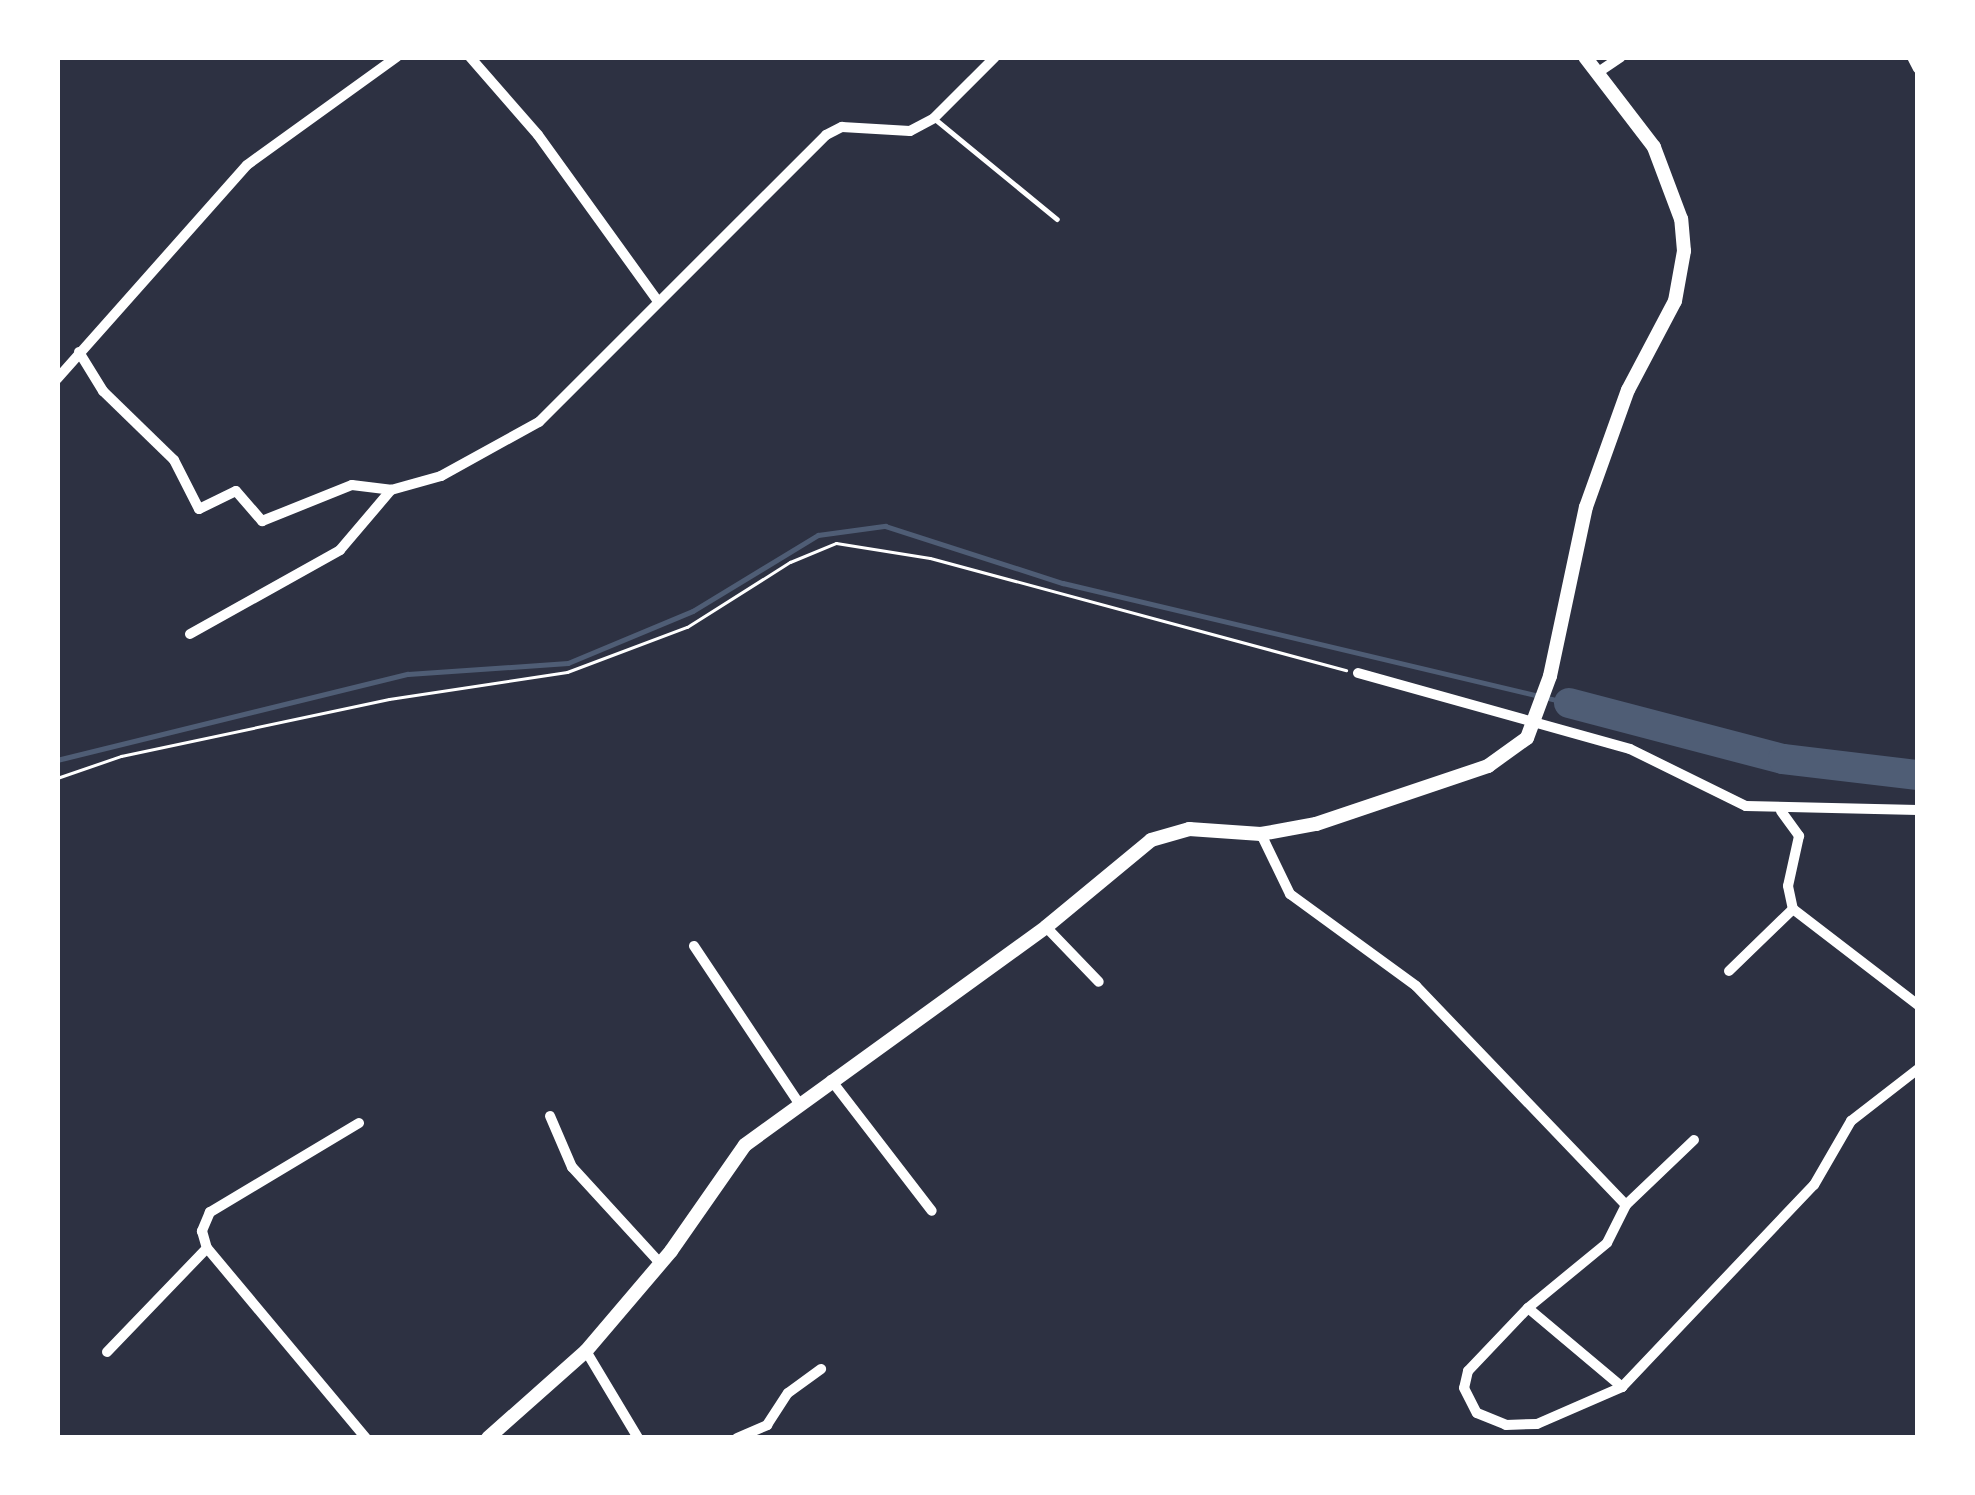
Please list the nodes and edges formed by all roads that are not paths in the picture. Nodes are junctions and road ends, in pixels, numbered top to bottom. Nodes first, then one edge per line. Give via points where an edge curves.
1 (397, 57) edge
2 (470, 57) edge
3 (995, 57) edge
4 (1585, 57) edge
5 (1622, 57) edge
6 (1912, 57) edge
7 (1918, 69) edge
8 (1600, 71) junction
9 (934, 118) junction
10 (1057, 219) dead end
11 (657, 301) junction
12 (79, 352) junction
13 (57, 379) edge
14 (391, 490) junction
15 (190, 634) dead end
16 (1358, 673) road end
17 (1538, 718) junction
18 (1918, 810) edge
19 (1781, 811) junction
20 (1261, 834) junction
21 (1793, 908) junction
22 (1046, 927) junction
23 (694, 946) dead end
24 (1729, 971) dead end
25 (1099, 982) dead end
26 (1918, 1005) edge
27 (1918, 1069) edge
28 (832, 1080) junction
29 (798, 1102) junction
30 (550, 1116) dead end
31 (359, 1124) dead end
32 (1694, 1140) dead end
33 (1626, 1205) junction
34 (932, 1211) dead end
35 (206, 1248) junction
36 (660, 1263) junction
37 (1528, 1309) junction
38 (586, 1351) junction
39 (107, 1352) dead end
40 (821, 1369) dead end
41 (1622, 1388) junction
42 (366, 1438) edge
43 (488, 1438) edge
44 (638, 1438) edge
45 (737, 1438) edge

1 - 12 street via 247,165
2 - 11 street via 538,135
3 - 9 street
4 - 8 street
5 - 8 street
6 - 7 street
8 - 17 street via 1644,129 1670,184 1682,267 1675,301 1628,390 1586,507
9 - 10 lane
9 - 11 street via 910,131 842,127 826,135
11 - 14 street via 539,422 441,476
12 - 13 street
12 - 14 street via 103,391 174,460 199,509 236,490 262,521 352,485
14 - 15 street via 340,550
16 - 17 street
17 - 19 street via 1664,761 1733,802
17 - 20 street via 1527,738 1488,766 1316,824
18 - 19 street
19 - 21 street via 1798,836 1788,886
20 - 22 street via 1167,832
20 - 33 street via 1290,894 1416,986
21 - 24 street
21 - 26 street
22 - 25 street
22 - 28 street
23 - 29 street
27 - 41 street via 1851,1121 1814,1185
28 - 29 street
28 - 34 street
29 - 36 street via 734,1158
30 - 36 street via 572,1167
31 - 35 street via 210,1212
32 - 33 street
33 - 37 street via 1606,1243
35 - 39 street
35 - 42 street
36 - 38 street
37 - 41 street
37 - 41 street via 1468,1371 1464,1388 1477,1413 1506,1425 1537,1424
38 - 43 street
38 - 44 street
40 - 45 street via 788,1393 767,1425

